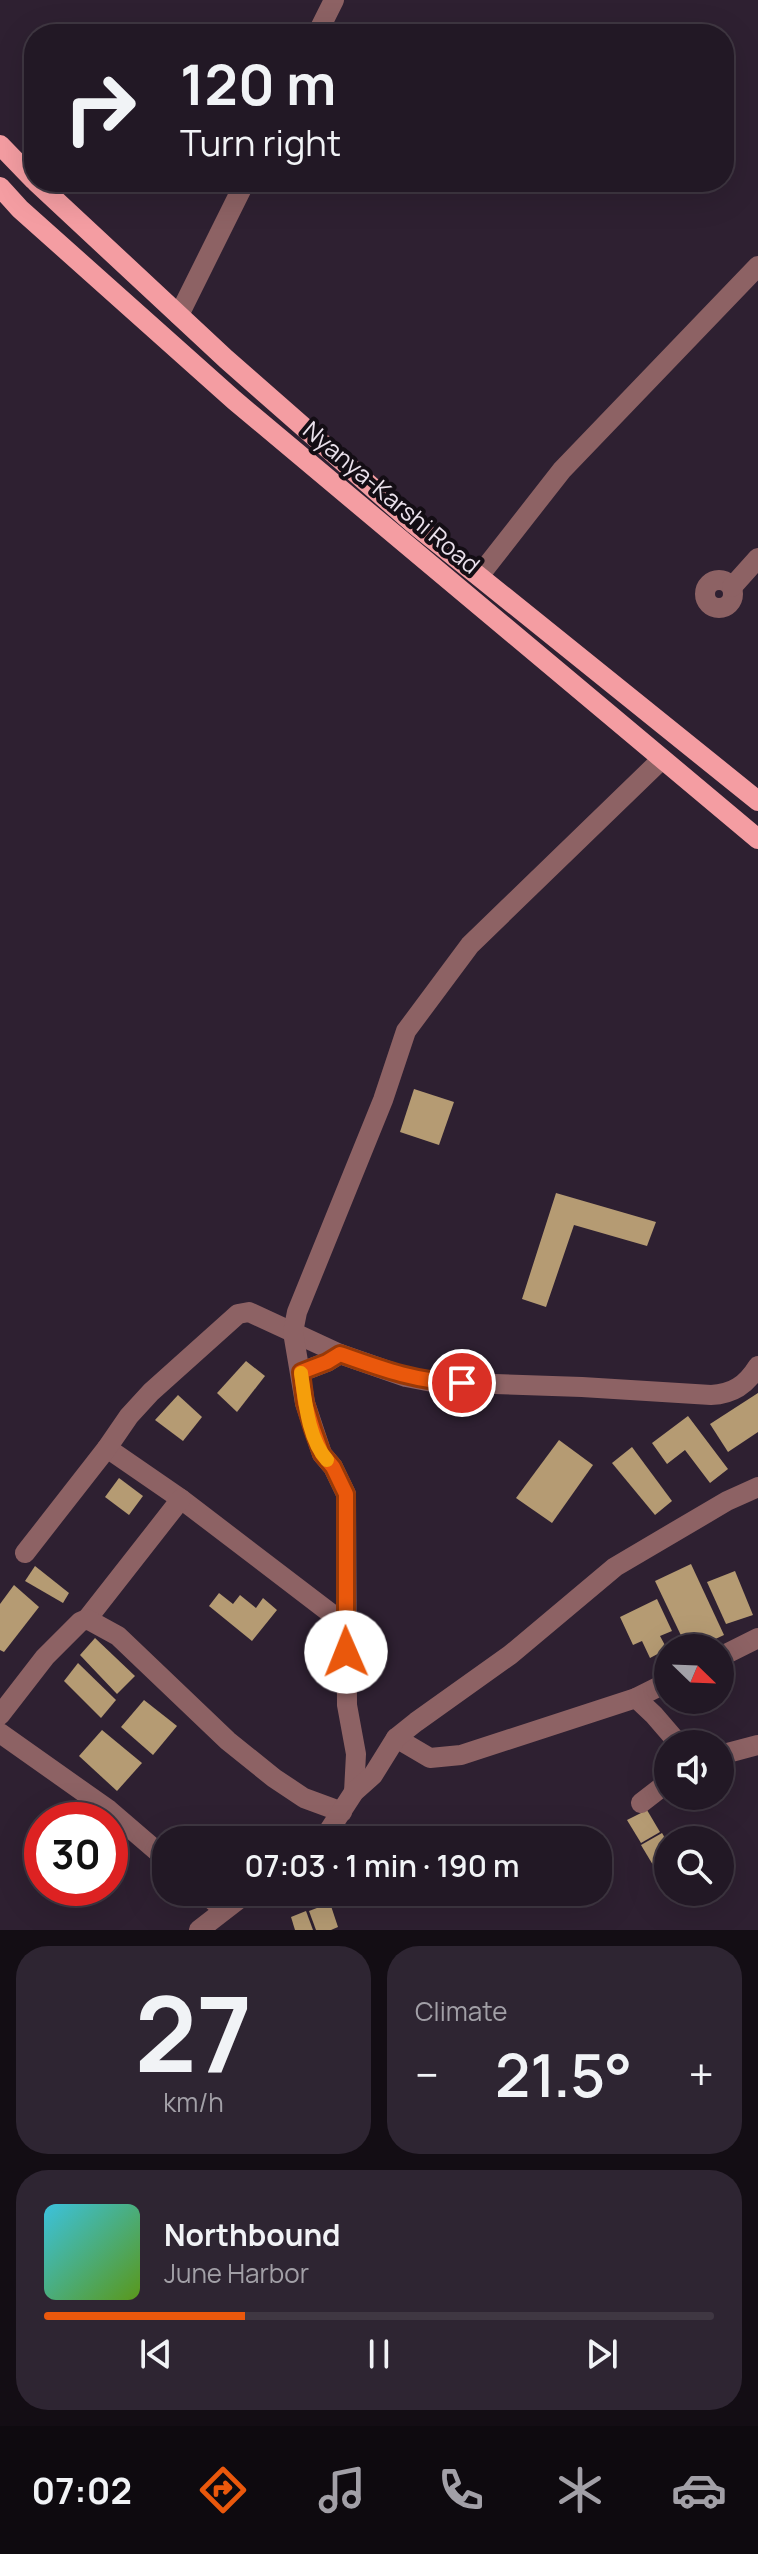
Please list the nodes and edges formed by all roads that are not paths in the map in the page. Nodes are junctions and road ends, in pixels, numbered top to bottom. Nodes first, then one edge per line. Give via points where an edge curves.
1 (334, 0) edge
2 (322, 24) edge
3 (0, 145) edge
4 (24, 170) edge
5 (0, 187) edge
6 (47, 192) edge
7 (240, 192) edge
8 (758, 266) edge
9 (179, 315) junction
10 (758, 558) edge
11 (479, 576) junction
12 (732, 587) dead end
13 (567, 647) junction
14 (551, 665) junction
15 (662, 759) junction
16 (758, 801) edge
17 (758, 839) edge
18 (293, 1332) junction
19 (340, 1354) junction
20 (758, 1366) edge
21 (301, 1372) junction
22 (107, 1448) junction
23 (758, 1487) edge
24 (181, 1499) junction
25 (25, 1553) dead end
26 (87, 1619) junction
27 (346, 1625) junction
28 (758, 1638) edge
29 (734, 1650) edge
30 (654, 1689) edge
31 (636, 1698) junction
32 (0, 1715) edge
33 (667, 1730) edge
34 (0, 1733) edge
35 (396, 1738) junction
36 (758, 1745) edge
37 (734, 1751) edge
38 (354, 1792) junction
39 (654, 1793) edge
40 (641, 1803) dead end
41 (342, 1812) junction
42 (332, 1826) edge
43 (152, 1847) edge
44 (219, 1906) edge
45 (229, 1906) edge
46 (224, 1910) junction
47 (199, 1930) edge

1 - 2 street
3 - 4 main road, Nyanya-Karshi Road
5 - 14 main road, Nyanya-Karshi Road via 234,400
6 - 9 main road, Nyanya-Karshi Road
7 - 9 street
8 - 11 street via 562,470
9 - 11 main road, Nyanya-Karshi Road
10 - 12 street
11 - 13 main road, Nyanya-Karshi Road
13 - 14 main road
13 - 16 main road, Nyanya-Karshi Road
14 - 15 main road, Nyanya-Karshi Road
15 - 17 main road, Nyanya-Karshi Road
15 - 18 street via 470,945 406,1031
18 - 19 street
18 - 21 street
18 - 22 street via 249,1312 238,1314 151,1392
19 - 20 street via 432,1382 711,1395 740,1387
19 - 21 street
21 - 27 street via 322,1454 346,1494
22 - 24 street
22 - 25 street
23 - 35 street via 615,1567 510,1655
24 - 26 street
24 - 27 street
26 - 32 street via 45,1657
26 - 41 street via 118,1636 274,1778 304,1798
27 - 38 street
28 - 29 street
30 - 31 street
31 - 33 street
31 - 35 street via 461,1755 430,1758
34 - 43 street
35 - 38 street via 373,1775
36 - 37 street
38 - 41 street
39 - 40 street
41 - 42 street
44 - 46 street
45 - 46 street
46 - 47 street

